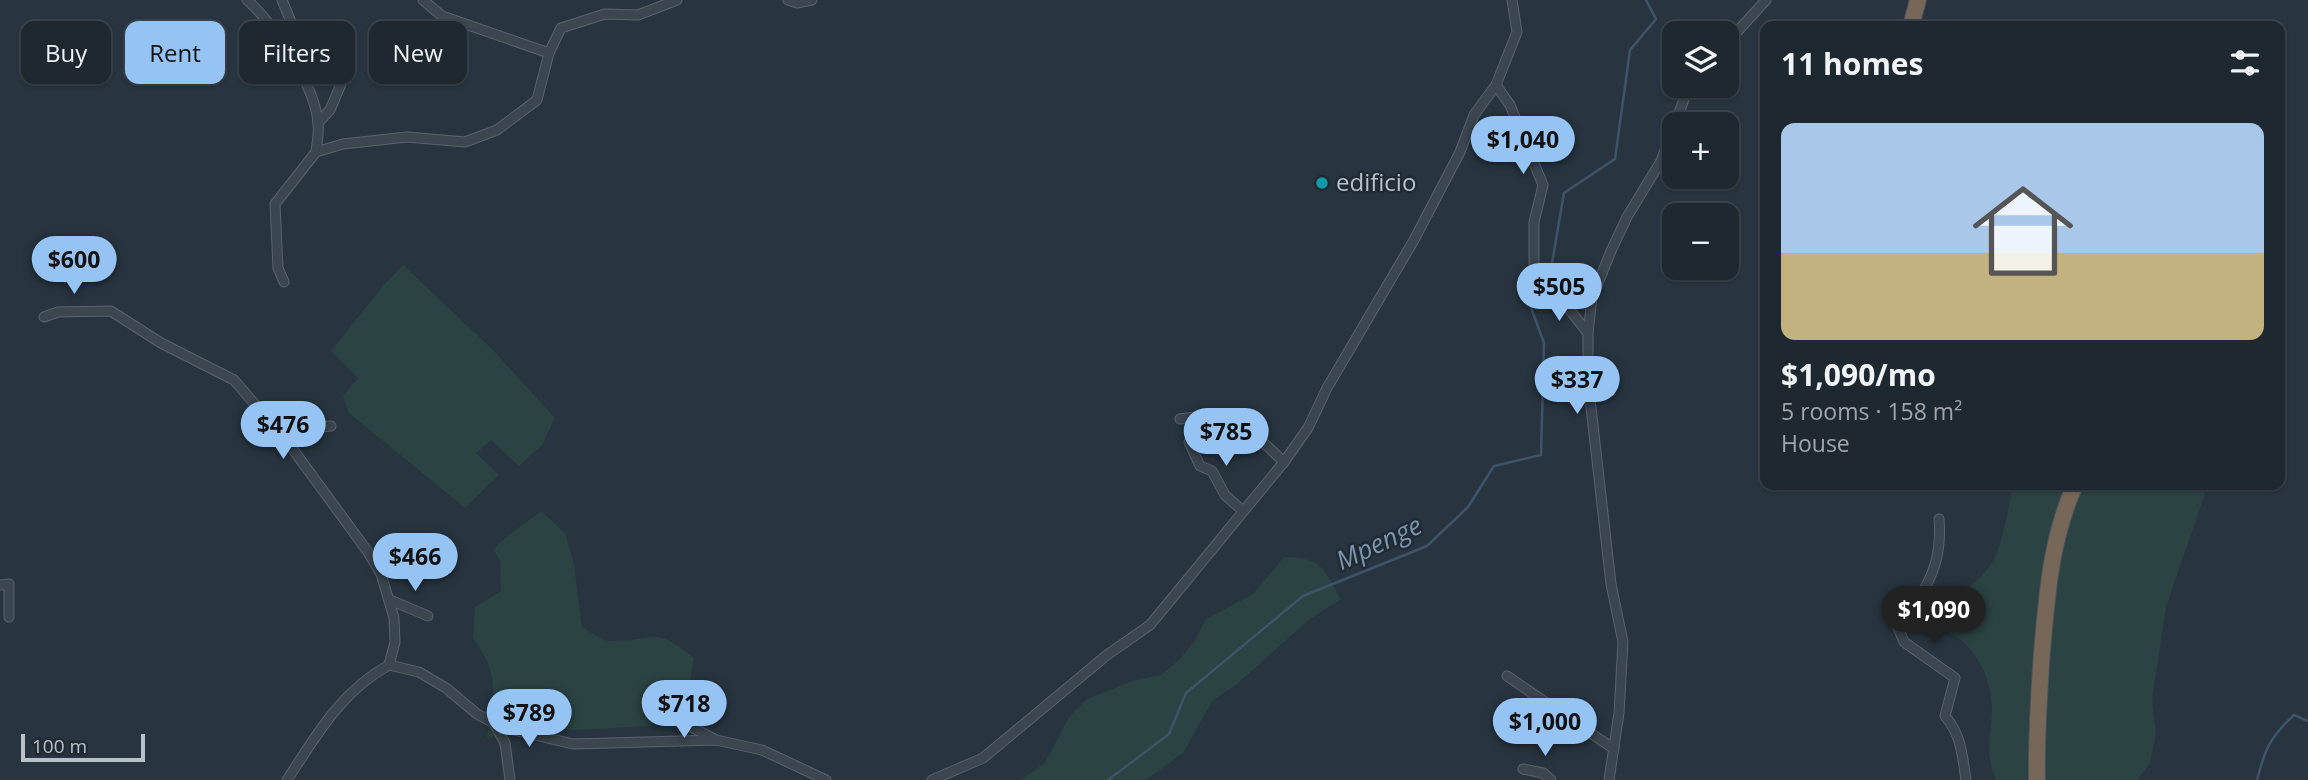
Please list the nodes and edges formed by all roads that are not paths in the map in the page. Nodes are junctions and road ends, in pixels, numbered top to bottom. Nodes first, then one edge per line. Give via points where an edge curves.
1 (247, 0) edge
2 (282, 0) edge
3 (423, 0) edge
4 (677, 0) edge
5 (788, 0) edge
6 (812, 0) edge
7 (1512, 0) edge
8 (1766, 0) edge
9 (1918, 0) edge
10 (1912, 21) edge
11 (1739, 30) edge
12 (550, 53) junction
13 (1496, 85) junction
14 (1685, 98) edge
15 (318, 123) junction
16 (316, 152) junction
17 (284, 282) dead end
18 (44, 317) dead end
19 (1588, 333) junction
20 (261, 409) junction
21 (1180, 419) dead end
22 (331, 426) dead end
23 (1189, 442) dead end
24 (1284, 462) junction
25 (2073, 490) edge
26 (1242, 510) junction
27 (1939, 519) dead end
28 (0, 585) edge
29 (390, 600) junction
30 (428, 616) dead end
31 (9, 617) dead end
32 (389, 665) junction
33 (1507, 676) dead end
34 (666, 714) dead end
35 (495, 723) junction
36 (716, 740) junction
37 (1614, 750) junction
38 (1523, 769) dead end
39 (287, 780) edge
40 (510, 780) edge
41 (826, 780) edge
42 (932, 780) edge
43 (1551, 780) edge
44 (1609, 780) edge
45 (1966, 780) edge
46 (2037, 780) edge

1 - 15 street via 266,16 306,84
2 - 15 street via 290,27 305,31 341,84 330,110
3 - 12 street via 442,16
4 - 12 street via 638,15 605,14 561,28
5 - 6 street
7 - 13 street via 1517,32
8 - 11 street
9 - 10 highway
12 - 16 street via 537,100 497,130 465,142 407,137 343,144
13 - 19 street via 1510,105 1543,185 1534,222 1534,265
13 - 24 street via 1474,115 1414,240 1308,428
14 - 19 street via 1661,161 1611,251 1592,298
15 - 16 street
16 - 17 street via 275,204 278,268
18 - 20 street via 58,312 111,311 234,380
19 - 37 street via 1588,381 1611,584 1623,642
20 - 22 street
20 - 29 street via 368,552
21 - 24 street via 1214,414 1233,419
23 - 26 street via 1200,466 1212,471 1225,495
24 - 26 street
25 - 46 highway via 2049,572
26 - 42 street via 1150,625 1107,654 992,751
27 - 45 street via 1941,546 1932,579 1914,607 1892,613 1904,642 1955,678 1945,716 1962,746
28 - 31 street via 12,588
29 - 30 street
29 - 32 street via 395,642
32 - 35 street via 419,672
32 - 39 street via 340,702
33 - 37 street
34 - 36 street
35 - 36 street via 573,744
35 - 40 street via 505,743
36 - 41 street via 762,750
37 - 44 street
38 - 43 street via 1543,773

